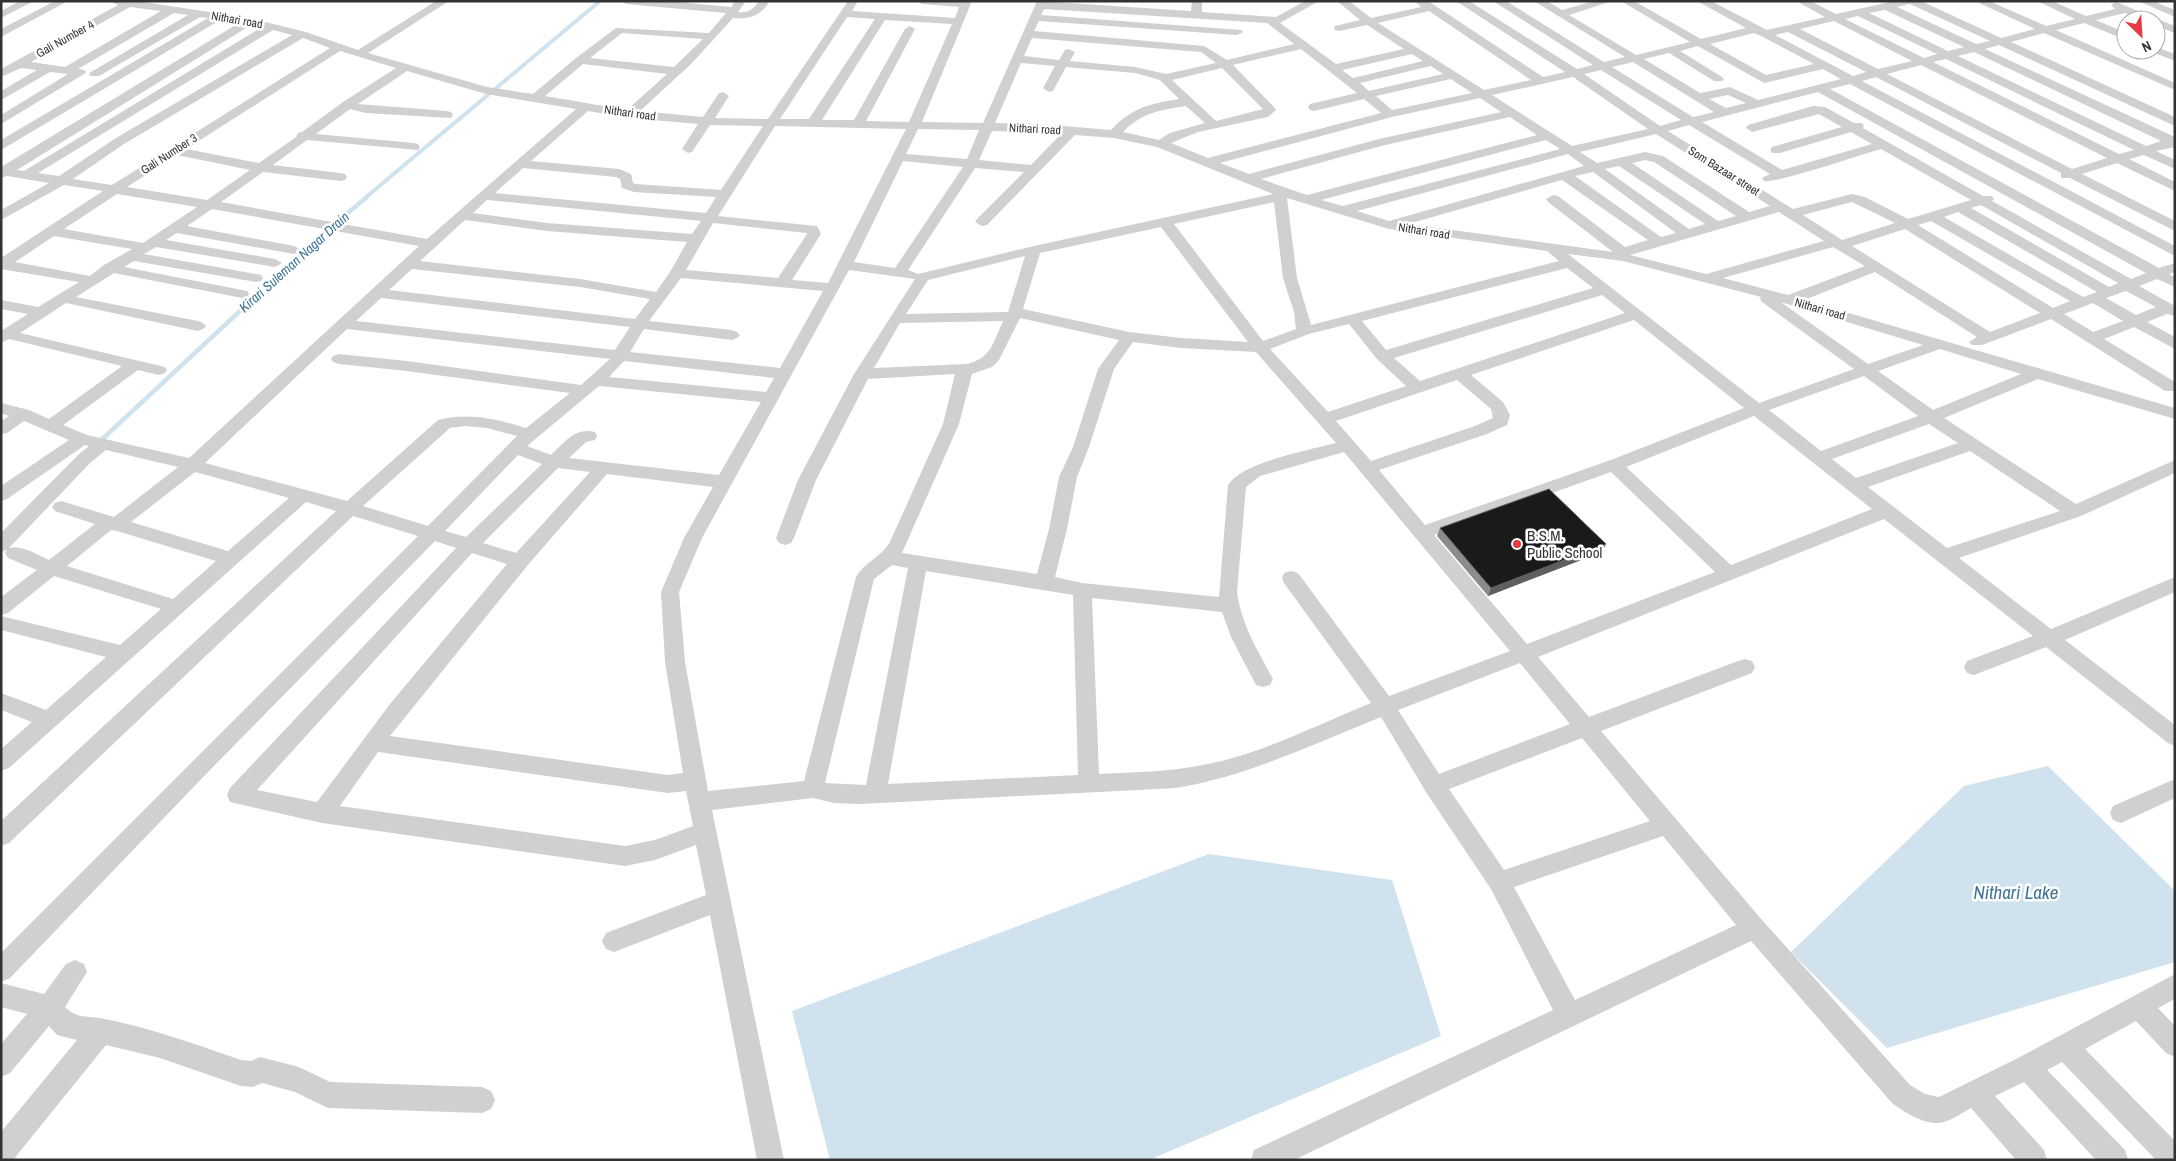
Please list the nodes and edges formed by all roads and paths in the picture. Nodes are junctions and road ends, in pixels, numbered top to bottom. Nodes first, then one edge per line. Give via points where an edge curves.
1 (29, 1) edge
2 (63, 1) edge
3 (114, 1) edge
4 (444, 1) edge
5 (626, 1) edge
6 (764, 1) edge
7 (853, 1) edge
8 (922, 1) edge
9 (1197, 1) edge
10 (1293, 1) edge
11 (1420, 1) edge
12 (1461, 1) edge
13 (1498, 1) edge
14 (1539, 1) edge
15 (1607, 1) edge
16 (1626, 1) edge
17 (1702, 1) edge
18 (1801, 1) edge
19 (1910, 1) edge
20 (1940, 1) edge
21 (1980, 1) edge
22 (2006, 1) edge
23 (2042, 1) edge
24 (2107, 1) edge
25 (2143, 1) edge
26 (1312, 2) edge
27 (1348, 2) edge
28 (134, 3) edge
29 (966, 3) edge
30 (1041, 4) edge
31 (1886, 6) junction
32 (1430, 8) junction
33 (173, 9) junction
34 (735, 9) edge
35 (1958, 9) dead end
36 (2126, 9) joint
37 (199, 13) junction
38 (1860, 13) junction
39 (845, 14) junction
40 (1560, 14) junction
41 (2175, 14) edge
42 (1, 15) edge
43 (1196, 15) junction
44 (219, 16) junction
45 (882, 16) junction
46 (1269, 16) junction
47 (1035, 18) junction
48 (1835, 18) junction
49 (248, 20) junction
50 (2085, 20) junction
51 (958, 21) junction
52 (1368, 21) junction
53 (1806, 25) junction
54 (2063, 25) junction
55 (272, 26) junction
56 (1186, 28) junction
57 (1339, 28) dead end
58 (1791, 28) junction
59 (910, 29) dead end
60 (2044, 30) junction
61 (1237, 32) dead end
62 (1760, 32) junction
63 (2116, 33) edge
64 (1, 34) edge
65 (302, 34) junction
66 (1029, 34) junction
67 (2000, 35) junction
68 (711, 36) junction
69 (2019, 36) junction
70 (1075, 38) junction
71 (1700, 43) junction
72 (2036, 44) dead end
73 (1304, 45) junction
74 (339, 46) junction
75 (1173, 46) junction
76 (1973, 48) junction
77 (1415, 50) junction
78 (1671, 50) junction
79 (359, 54) junction
80 (1947, 54) junction
81 (1016, 59) junction
82 (1636, 59) junction
83 (580, 60) junction
84 (1921, 61) junction
85 (1065, 62) junction
86 (1434, 62) junction
87 (2149, 63) dead end
88 (20, 64) junction
89 (1225, 64) junction
90 (1605, 66) junction
91 (1822, 66) junction
92 (405, 67) junction
93 (48, 68) junction
94 (1334, 68) junction
95 (1892, 69) junction
96 (66, 70) junction
97 (675, 71) junction
98 (80, 72) junction
99 (1876, 73) junction
100 (1, 74) edge
101 (96, 74) junction
102 (1574, 74) junction
103 (1453, 75) junction
104 (118, 76) junction
105 (1166, 78) junction
106 (1718, 78) dead end
107 (1541, 81) junction
108 (1849, 81) junction
109 (1351, 82) junction
110 (1049, 88) dead end
111 (1820, 88) junction
112 (2175, 88) edge
113 (491, 91) joint
114 (1481, 93) junction
115 (1366, 94) junction
116 (1, 96) edge
117 (723, 96) dead end
118 (1699, 97) junction
119 (536, 98) junction
120 (1186, 102) junction
121 (1756, 104) junction
122 (346, 105) junction
123 (586, 106) junction
124 (1314, 107) dead end
125 (1510, 113) junction
126 (1725, 113) junction
127 (630, 114) junction
128 (1390, 114) junction
129 (447, 115) dead end
130 (1, 120) edge
131 (706, 120) junction
132 (1878, 120) junction
133 (772, 122) junction
134 (814, 122) junction
135 (1690, 122) junction
136 (2175, 122) edge
137 (859, 124) junction
138 (914, 125) junction
139 (1214, 125) junction
140 (987, 127) junction
141 (1752, 128) dead end
142 (1851, 128) junction
143 (1658, 130) junction
144 (1071, 131) junction
145 (1114, 134) junction
146 (302, 136) junction
147 (1546, 136) junction
148 (2174, 142) edge
149 (1161, 144) junction
150 (1881, 145) junction
151 (1, 146) edge
152 (414, 147) dead end
153 (688, 149) dead end
154 (1570, 150) junction
155 (1776, 150) dead end
156 (2145, 150) junction
157 (175, 151) junction
158 (898, 157) junction
159 (2118, 159) junction
160 (1620, 161) junction
161 (1208, 162) junction
162 (519, 164) junction
163 (971, 164) junction
164 (2175, 165) edge
165 (1594, 167) junction
166 (262, 168) junction
167 (2087, 168) junction
168 (1034, 169) junction
169 (2, 172) edge
170 (2072, 174) junction
171 (26, 175) junction
172 (1564, 175) junction
173 (1781, 175) junction
174 (340, 177) dead end
175 (1246, 180) junction
176 (61, 181) junction
177 (2043, 183) junction
178 (1746, 185) junction
179 (2175, 187) edge
180 (115, 189) junction
181 (2009, 193) junction
182 (726, 194) junction
183 (1279, 194) junction
184 (485, 196) junction
185 (1553, 199) dead end
186 (1305, 200) junction
187 (1981, 200) junction
188 (206, 205) junction
189 (1959, 207) junction
190 (1786, 210) junction
191 (1340, 212) junction
192 (2175, 213) edge
193 (1931, 215) junction
194 (1, 216) edge
195 (464, 216) junction
196 (1747, 217) junction
197 (710, 218) junction
198 (982, 222) dead end
199 (1165, 222) junction
200 (1905, 223) junction
201 (1389, 225) junction
202 (1717, 226) junction
203 (2175, 227) edge
204 (175, 228) junction
205 (52, 231) junction
206 (1687, 234) junction
207 (696, 239) junction
208 (1658, 241) junction
209 (1837, 243) junction
210 (430, 244) junction
211 (148, 245) junction
212 (1551, 248) junction
213 (294, 250) dead end
214 (1034, 250) junction
215 (2175, 252) edge
216 (1623, 255) junction
217 (130, 256) junction
218 (275, 263) dead end
219 (1569, 263) junction
220 (2, 264) edge
221 (410, 264) junction
222 (845, 265) junction
223 (1876, 267) junction
224 (2175, 267) edge
225 (109, 268) junction
226 (900, 272) junction
227 (677, 274) junction
228 (2157, 274) junction
229 (923, 277) junction
230 (256, 278) dead end
231 (1707, 278) junction
232 (90, 280) junction
233 (782, 283) junction
234 (2175, 283) edge
235 (2128, 284) junction
236 (833, 288) junction
237 (1603, 290) junction
238 (1757, 292) junction
239 (2108, 292) junction
240 (242, 294) dead end
241 (376, 294) junction
242 (661, 297) junction
243 (62, 298) junction
244 (1788, 300) junction
245 (2088, 300) junction
246 (1, 304) edge
247 (2172, 310) edge
248 (39, 312) junction
249 (1014, 314) junction
250 (2052, 314) junction
251 (1635, 315) junction
252 (895, 319) junction
253 (1354, 320) junction
254 (2136, 321) junction
255 (640, 323) junction
256 (342, 324) junction
257 (198, 326) dead end
258 (1304, 331) junction
259 (732, 335) dead end
260 (4, 336) edge
261 (1129, 337) junction
262 (1989, 338) junction
263 (2092, 338) junction
264 (1940, 344) junction
265 (2175, 344) edge
266 (1260, 348) junction
267 (1958, 349) junction
268 (619, 356) junction
269 (1383, 356) junction
270 (338, 360) dead end
271 (136, 364) junction
272 (967, 369) junction
273 (159, 370) dead end
274 (1866, 370) junction
275 (2037, 373) junction
276 (785, 374) junction
277 (862, 374) junction
278 (1460, 374) junction
279 (590, 386) junction
280 (1417, 387) junction
281 (2171, 387) dead end
282 (772, 398) junction
283 (1, 408) edge
284 (1757, 409) junction
285 (23, 414) junction
286 (2175, 414) edge
287 (1931, 417) junction
288 (1324, 419) junction
289 (51, 425) junction
290 (1, 429) edge
291 (529, 434) junction
292 (588, 436) dead end
293 (94, 442) junction
294 (1973, 444) junction
295 (1348, 445) junction
296 (515, 448) junction
297 (1819, 458) junction
298 (554, 462) junction
299 (192, 465) junction
300 (1614, 465) junction
301 (2175, 466) edge
302 (603, 468) junction
303 (1367, 468) junction
304 (725, 482) junction
305 (1854, 485) junction
306 (1, 495) edge
307 (302, 496) junction
308 (61, 508) dead end
309 (349, 508) junction
310 (1886, 511) junction
311 (2075, 512) junction
312 (111, 524) junction
313 (433, 533) junction
314 (1421, 533) junction
315 (784, 538) dead end
316 (469, 544) junction
317 (8, 549) edge
318 (1944, 556) junction
319 (889, 558) junction
320 (230, 559) junction
321 (520, 561) junction
322 (918, 563) junction
323 (51, 568) junction
324 (1729, 574) junction
325 (1291, 578) dead end
326 (1044, 582) junction
327 (2175, 584) edge
328 (1082, 590) junction
329 (1228, 606) junction
330 (176, 607) junction
331 (1, 608) edge
332 (1, 622) edge
333 (2049, 638) junction
334 (123, 654) junction
335 (1524, 654) junction
336 (1745, 667) dead end
337 (1974, 667) dead end
338 (1263, 679) dead end
339 (1, 701) edge
340 (1385, 706) junction
341 (48, 718) junction
342 (1587, 728) junction
343 (2171, 729) edge
344 (373, 743) junction
345 (1, 762) edge
346 (695, 780) junction
347 (1089, 782) junction
348 (1434, 785) junction
349 (2175, 788) edge
350 (813, 789) junction
351 (875, 794) junction
352 (699, 802) junction
353 (322, 813) junction
354 (2120, 813) dead end
355 (1667, 825) junction
356 (705, 832) junction
357 (1, 836) edge
358 (1499, 882) junction
359 (719, 901) junction
360 (1754, 928) junction
361 (614, 941) dead end
362 (1, 970) edge
363 (75, 972) dead end
364 (2175, 986) edge
365 (1, 995) edge
366 (2139, 1006) junction
367 (49, 1008) junction
368 (1569, 1015) junction
369 (101, 1031) junction
370 (2175, 1044) edge
371 (2065, 1047) junction
372 (1, 1064) edge
373 (2027, 1067) junction
374 (1975, 1093) junction
375 (482, 1100) dead end
376 (1, 1153) edge
377 (771, 1160) edge
378 (1264, 1160) edge
379 (2034, 1160) edge
380 (2115, 1160) edge
381 (2175, 1160) edge

1 - 42 street
2 - 64 street
3 - 28 street, Nithari road
4 - 79 street
5 - 34 street
6 - 34 street via 752,16
7 - 39 street
8 - 29 street
9 - 43 street
10 - 26 street
11 - 32 street
12 - 102 street, Som Bazaar street
13 - 90 street
14 - 40 street
15 - 40 street
16 - 71 street
17 - 62 street
18 - 48 street
19 - 31 street
19 - 67 street
20 - 35 street
21 - 60 street
22 - 54 street
23 - 50 street
24 - 36 street
25 - 41 street
26 - 46 street
27 - 52 street
28 - 33 street, Nithari road
28 - 88 street, Gali Number 4
29 - 51 street
30 - 43 street
30 - 47 street
31 - 38 street
31 - 76 street
32 - 52 street
32 - 107 street
33 - 37 street, Nithari road
33 - 96 street
34 - 68 street
36 - 50 street
37 - 44 street, Nithari road
37 - 101 street
38 - 48 street
38 - 80 street
39 - 45 street
39 - 133 street
40 - 82 street
43 - 46 street
43 - 56 street
44 - 49 street, Nithari road
44 - 104 street
45 - 51 street
45 - 134 street
46 - 73 street via 1274,25
47 - 56 street
47 - 66 street
48 - 53 street
48 - 84 street
49 - 55 street, Nithari road
49 - 169 street
50 - 54 street
50 - 63 street
51 - 138 street
52 - 57 street
52 - 77 street
53 - 58 street
53 - 95 street
54 - 60 street
54 - 87 street
55 - 65 street, Nithari road
55 - 171 street
56 - 61 street
56 - 75 street
58 - 62 street
58 - 99 street
59 - 137 street
60 - 69 street
60 - 112 street
62 - 71 street
62 - 91 street
65 - 74 street, Nithari road
65 - 176 street via 120,141
66 - 70 street
66 - 81 street
67 - 69 street
67 - 76 street
67 - 136 street
68 - 83 street via 620,30
68 - 97 street
69 - 72 street
70 - 75 street
70 - 85 street
71 - 78 street
71 - 91 street via 1764,79
73 - 89 street
73 - 94 street
74 - 79 street, Nithari road
74 - 157 street, Gali Number 3
75 - 89 street via 1204,49
76 - 80 street
76 - 148 street
77 - 86 street
77 - 94 street
78 - 82 street
78 - 106 street
79 - 92 street, Nithari road
80 - 84 street
80 - 156 street
81 - 85 street
81 - 140 street
82 - 90 street
82 - 118 street
83 - 97 street
83 - 119 street
84 - 95 street
84 - 159 street
85 - 105 street via 1135,70
85 - 110 street
86 - 103 street
86 - 109 street
88 - 93 street
88 - 100 street, Gali Number 4
89 - 105 street
89 - 139 street via 1270,110
90 - 102 street
90 - 135 street
91 - 108 street
92 - 113 street, Nithari road
92 - 122 street
93 - 96 street
93 - 116 street
94 - 109 street
95 - 99 street
95 - 167 street
96 - 98 street
97 - 127 street
98 - 101 street
98 - 130 street
99 - 108 street
99 - 170 street
101 - 104 street
102 - 107 street
102 - 143 street, Som Bazaar street
103 - 114 street
103 - 115 street
104 - 151 street
105 - 120 street
107 - 114 street
108 - 111 street
108 - 177 street
109 - 115 street
111 - 121 street
111 - 132 street
113 - 119 street, Nithari road
114 - 125 street
114 - 128 street
115 - 124 street
115 - 128 street
117 - 131 street
118 - 121 street via 1730,90
118 - 126 street
119 - 123 street, Nithari road
120 - 139 street
120 - 145 street via 1138,112
121 - 126 street
122 - 129 street
122 - 146 street
123 - 127 street, Nithari road
123 - 162 street
125 - 147 street
125 - 175 street via 1379,143
126 - 135 street
127 - 131 street, Nithari road
128 - 161 street
131 - 133 street, Nithari road
131 - 153 street
132 - 142 street
132 - 181 street
133 - 134 street, Nithari road
133 - 182 street
134 - 137 street, Nithari road
135 - 143 street
135 - 173 street
137 - 138 street, Nithari road
138 - 140 street, Nithari road
138 - 158 street
139 - 149 street via 1180,133
140 - 144 street, Nithari road
140 - 163 street
141 - 142 street via 1817,110
142 - 150 street
142 - 155 street
143 - 154 street
143 - 178 street, Som Bazaar street
144 - 145 street, Nithari road
144 - 168 street
145 - 149 street, Nithari road
146 - 152 street
146 - 166 street
147 - 154 street
147 - 186 street
148 - 156 street
149 - 161 street, Nithari road
150 - 173 street
150 - 187 street
154 - 165 street
154 - 191 street
156 - 159 street
156 - 164 street
157 - 166 street
157 - 180 street, Gali Number 3
158 - 163 street
158 - 222 street
159 - 167 street
159 - 179 street
160 - 165 street
160 - 196 street via 1645,156 1658,159
160 - 202 street
161 - 175 street, Nithari road
162 - 182 street via 619,173 626,177 627,185 634,188
162 - 184 street
163 - 168 street
163 - 226 street
165 - 172 street
165 - 206 street
166 - 174 street
166 - 188 street
167 - 170 street
167 - 192 street
168 - 198 street
169 - 171 street
170 - 177 street
170 - 203 street
171 - 176 street
172 - 201 street
172 - 208 street
173 - 178 street
175 - 183 street, Nithari road
176 - 180 street
176 - 194 street
177 - 181 street
177 - 215 street
178 - 190 street, Som Bazaar street
180 - 188 street
180 - 205 street, Gali Number 3
181 - 187 street
181 - 228 street
182 - 197 street
183 - 186 street, Nithari road
183 - 199 street
183 - 258 street via 1290,278
184 - 195 street
184 - 197 street
185 - 216 street
186 - 191 street, Nithari road
187 - 189 street
187 - 235 street
188 - 204 street
188 - 210 street
189 - 193 street
189 - 239 street
190 - 196 street
190 - 200 street via 1852,198
190 - 209 street, Som Bazaar street
191 - 201 street, Nithari road
193 - 200 street
193 - 245 street
195 - 207 street via 547,227
195 - 210 street
196 - 202 street
197 - 207 street
197 - 233 street via 812,229 814,234 808,245
199 - 214 street
199 - 266 street
200 - 209 street
200 - 250 street
201 - 212 street, Nithari road
202 - 206 street
204 - 211 street
204 - 213 street
205 - 211 street
205 - 220 street, Gali Number 3
206 - 208 street
207 - 227 street
208 - 216 street
209 - 223 street, Som Bazaar street
209 - 231 street
210 - 221 street
211 - 217 street
211 - 218 street
212 - 216 street, Nithari road
212 - 219 street
214 - 229 street
214 - 249 street
216 - 231 street, Nithari road
217 - 225 street
217 - 230 street
219 - 237 street
219 - 253 street
220 - 232 street
221 - 241 street
221 - 242 street via 580,283
222 - 226 street
222 - 236 street
223 - 244 street
223 - 262 street, Som Bazaar street
224 - 228 street
225 - 232 street
225 - 240 street
226 - 229 street
227 - 233 street
227 - 242 street
228 - 234 street
228 - 235 street
229 - 252 street
231 - 238 street, Nithari road
232 - 243 street
233 - 236 street
235 - 239 street
235 - 247 street
236 - 276 street
237 - 251 street
237 - 269 street
238 - 244 street, Nithari road
238 - 274 street
239 - 245 street
241 - 255 street
241 - 256 street
242 - 255 street
243 - 248 street
243 - 257 street
244 - 264 street, Nithari road
245 - 250 street
245 - 254 street
246 - 248 street
247 - 254 street
248 - 260 street
249 - 252 street
249 - 261 street
249 - 272 street via 990,361
250 - 262 street
250 - 263 street
251 - 278 street
251 - 284 street
252 - 277 street
253 - 258 street
253 - 269 street
254 - 263 street
254 - 265 street
255 - 259 street
255 - 268 street
256 - 268 street
256 - 299 street
258 - 266 street
260 - 271 street
261 - 266 street
261 - 326 street via 1106,369 1068,477
262 - 267 street
263 - 281 street
264 - 267 street
264 - 274 street
266 - 288 street
267 - 275 street
268 - 276 street
268 - 279 street
269 - 280 street
270 - 279 street
271 - 273 street
271 - 289 street
272 - 277 street
272 - 319 street via 962,375 951,424
274 - 284 street
274 - 287 street
275 - 286 street
275 - 287 street
276 - 282 street
277 - 315 street via 807,480
278 - 280 street
278 - 303 street via 1497,406 1502,415 1501,421
279 - 282 street
279 - 291 street
280 - 288 street
282 - 304 street
283 - 285 street
284 - 297 street
284 - 300 street
285 - 289 street
285 - 290 street
287 - 294 street
287 - 297 street
288 - 295 street
289 - 293 street
291 - 296 street
291 - 309 street via 469,420 444,424
292 - 298 street via 578,439
293 - 299 street
293 - 306 street
293 - 317 street via 84,459
294 - 305 street
294 - 311 street
295 - 303 street
295 - 329 street via 1254,472 1237,485
296 - 298 street
296 - 313 street
297 - 305 street
298 - 302 street
298 - 316 street
299 - 307 street
299 - 312 street
300 - 314 street
300 - 324 street
301 - 311 street
302 - 304 street
302 - 321 street
303 - 314 street
304 - 346 street via 693,538 670,592 675,662
305 - 310 street
307 - 309 street
307 - 320 street
308 - 312 street
309 - 313 street
309 - 357 street
310 - 318 street
310 - 324 street
311 - 318 street
312 - 320 street
312 - 323 street
313 - 316 street
313 - 362 street
314 - 335 street
316 - 321 street
316 - 353 street via 238,795
317 - 323 street
318 - 333 street
319 - 322 street
319 - 350 street via 869,572 860,591
320 - 330 street
321 - 344 street
322 - 326 street
322 - 351 street
323 - 330 street
323 - 331 street
324 - 335 street
325 - 340 street
326 - 328 street
327 - 333 street
328 - 329 street
328 - 347 street
329 - 338 street
330 - 334 street
332 - 334 street
333 - 337 street
333 - 343 street
334 - 341 street
335 - 340 street
335 - 342 street
336 - 342 street
339 - 341 street
340 - 347 street via 1237,766 1204,776
340 - 348 street
341 - 345 street
342 - 348 street
342 - 355 street
344 - 346 street via 668,784
344 - 353 street
346 - 352 street
347 - 351 street
348 - 358 street
349 - 354 street
350 - 351 street via 834,794
350 - 352 street
352 - 356 street
353 - 356 street via 625,856 655,850
355 - 358 street
355 - 360 street
356 - 359 street
358 - 368 street
359 - 361 street
359 - 377 street
360 - 368 street
360 - 374 street via 1901,1094 1927,1109 1940,1110
363 - 367 street
364 - 366 street
365 - 367 street
366 - 370 street
366 - 371 street
367 - 369 street via 66,1026
367 - 372 street
368 - 378 street
369 - 375 street via 160,1045 241,1073 253,1074 260,1070 299,1080 328,1094
369 - 376 street
371 - 373 street
371 - 381 street
373 - 374 street
373 - 380 street
374 - 379 street

